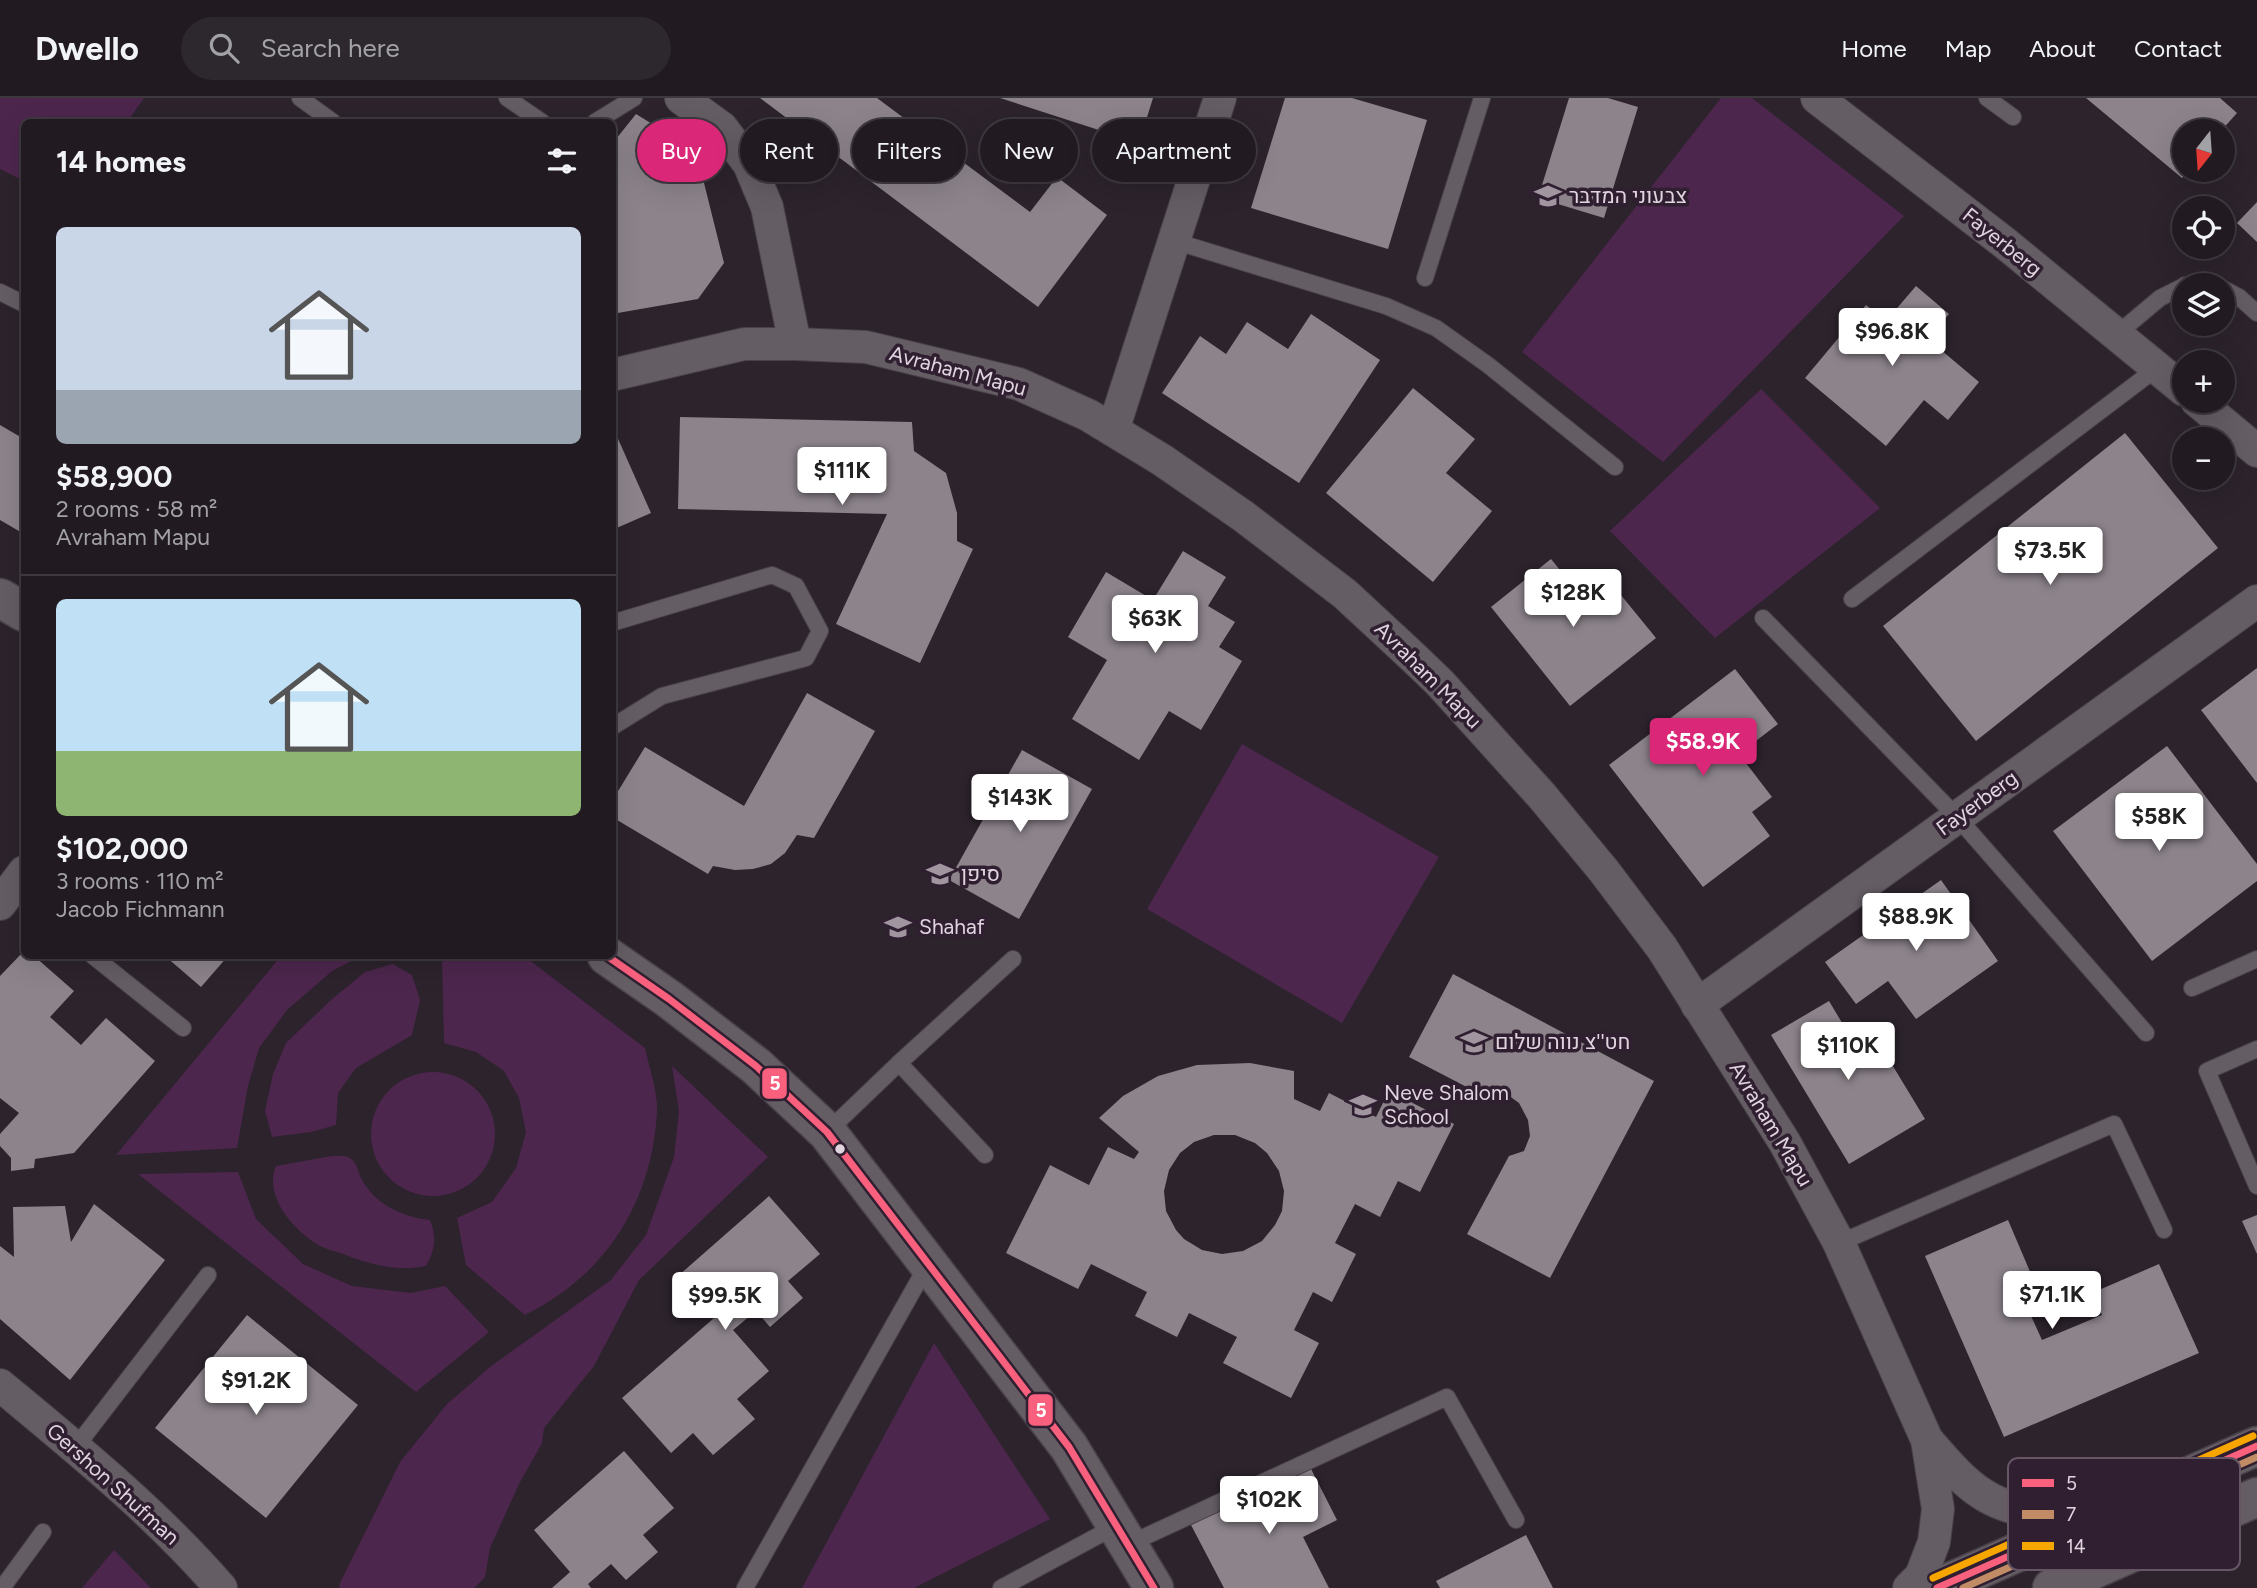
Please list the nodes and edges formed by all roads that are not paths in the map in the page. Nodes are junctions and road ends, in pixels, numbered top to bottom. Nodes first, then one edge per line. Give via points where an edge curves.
1 (300, 98) edge
2 (507, 98) edge
3 (634, 98) edge
4 (1220, 98) edge
5 (1482, 98) edge
6 (1817, 98) edge
7 (1987, 98) edge
8 (693, 101) edge
9 (2013, 117) dead end
10 (329, 119) edge
11 (538, 119) edge
12 (600, 119) edge
13 (1174, 241) junction
14 (1425, 278) dead end
15 (0, 292) edge
16 (2172, 292) edge
17 (2235, 295) edge
18 (21, 302) edge
19 (2257, 313) edge
20 (2116, 335) junction
21 (795, 344) junction
22 (2157, 368) junction
23 (616, 374) edge
24 (2172, 380) edge
25 (2211, 413) edge
26 (1113, 430) junction
27 (2257, 451) edge
28 (1615, 467) dead end
29 (0, 598) edge
30 (1852, 600) dead end
31 (2257, 601) edge
32 (21, 610) edge
33 (1763, 618) dead end
34 (616, 622) edge
35 (616, 725) edge
36 (1956, 817) junction
37 (97, 959) edge
38 (611, 959) edge
39 (1013, 959) dead end
40 (2257, 959) edge
41 (2192, 988) dead end
42 (1697, 1005) junction
43 (183, 1028) dead end
44 (2146, 1033) dead end
45 (2257, 1049) edge
46 (899, 1063) junction
47 (827, 1132) junction
48 (985, 1155) dead end
49 (2257, 1186) edge
50 (2164, 1230) dead end
51 (1839, 1243) junction
52 (928, 1263) junction
53 (208, 1275) dead end
54 (0, 1385) edge
55 (1927, 1440) junction
56 (2257, 1446) edge
57 (75, 1448) junction
58 (2230, 1458) edge
59 (2257, 1497) edge
60 (2008, 1504) edge
61 (2240, 1505) edge
62 (1516, 1520) dead end
63 (43, 1532) dead end
64 (1123, 1535) junction
65 (2008, 1556) edge
66 (2099, 1570) edge
67 (2071, 1583) edge
68 (2, 1588) edge
69 (220, 1588) edge
70 (745, 1588) edge
71 (1001, 1588) edge
72 (1154, 1588) edge
73 (1909, 1588) edge
74 (1937, 1588) edge

1 - 10 lane
2 - 11 lane
3 - 12 lane
4 - 13 street
5 - 14 lane
6 - 20 street, Fayerberg
7 - 9 lane
8 - 21 street via 722,128 749,164 767,207
13 - 26 street
13 - 28 lane via 1386,306 1436,328
15 - 18 lane
16 - 20 lane
17 - 19 lane
20 - 22 street, Fayerberg
21 - 23 street, Avraham Mapu via 744,344
21 - 26 street, Avraham Mapu via 866,347 1018,384
22 - 24 street, Fayerberg
22 - 30 lane
25 - 27 street
26 - 42 street, Avraham Mapu via 1243,516 1345,594 1440,683 1604,871 1662,948
29 - 32 street
31 - 36 street, Fayerberg
33 - 36 lane
34 - 35 lane via 772,575 796,586 820,631 806,658 662,696
36 - 42 street, Fayerberg
36 - 44 lane
37 - 43 lane
38 - 47 street via 756,1066
39 - 46 lane
40 - 41 lane
42 - 51 street, Avraham Mapu via 1785,1143
45 - 49 lane via 2207,1071
46 - 47 lane
46 - 48 lane
47 - 52 street
50 - 51 lane via 2114,1124
51 - 55 street, Avraham Mapu
52 - 64 street via 1069,1447
52 - 70 lane
53 - 57 lane
54 - 57 street, Gershon Shufman
55 - 60 street, Avraham Mapu via 1963,1479 1991,1500
55 - 73 street, Avraham Mapu via 1938,1509 1934,1542 1921,1576
56 - 58 street
57 - 69 street, Gershon Shufman via 191,1554
59 - 61 street
62 - 64 lane via 1447,1397
63 - 68 lane
64 - 71 lane
64 - 72 street
65 - 74 street
66 - 67 street

